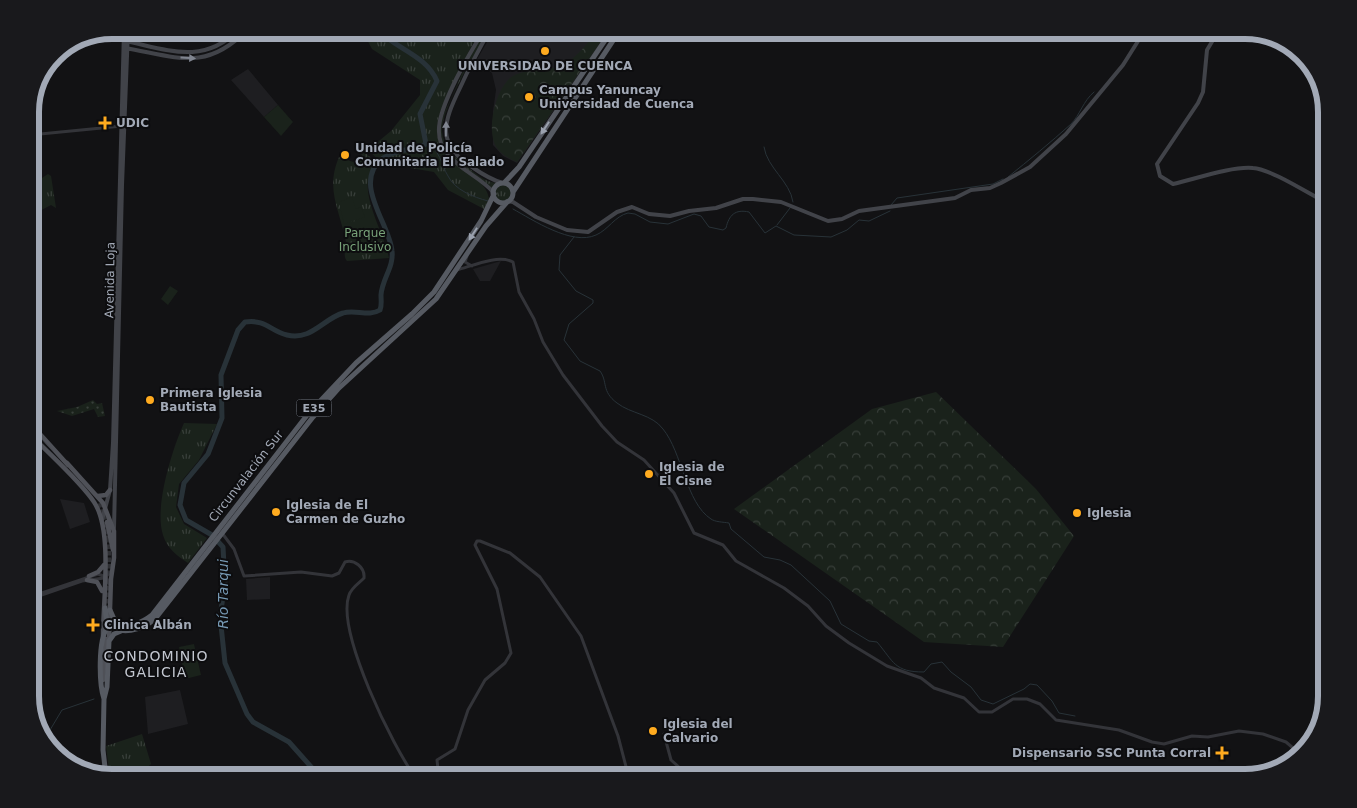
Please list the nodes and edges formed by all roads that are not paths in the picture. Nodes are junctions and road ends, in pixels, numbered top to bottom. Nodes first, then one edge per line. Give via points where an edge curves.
1 (227, 39) edge
2 (236, 39) edge
3 (478, 39) edge
4 (485, 39) edge
5 (606, 39) edge
6 (614, 39) edge
7 (1139, 39) edge
8 (1214, 39) edge
9 (126, 41) joint
10 (125, 48) junction
11 (123, 126) junction
12 (39, 134) edge
13 (504, 183) junction
14 (513, 192) junction
15 (494, 194) junction
16 (1318, 198) edge
17 (507, 201) junction
18 (519, 204) junction
19 (468, 256) junction
20 (472, 266) junction
21 (457, 270) junction
22 (39, 433) edge
23 (39, 443) edge
24 (49, 454) junction
25 (67, 463) junction
26 (110, 490) junction
27 (98, 496) junction
28 (105, 508) junction
29 (104, 521) junction
30 (114, 531) junction
31 (219, 533) junction
32 (114, 554) junction
33 (105, 561) junction
34 (114, 566) junction
35 (105, 577) junction
36 (88, 578) junction
37 (111, 592) junction
38 (39, 595) edge
39 (104, 596) junction
40 (108, 609) junction
41 (110, 626) junction
42 (126, 628) junction
43 (106, 639) junction
44 (664, 734) dead end
45 (1295, 750) edge
46 (105, 769) edge
47 (411, 769) edge
48 (438, 769) edge
49 (627, 769) edge
50 (680, 769) edge

1 - 9 main road via 217,47 194,53
10 -> 2 main road via 197,59 214,55
3 - 15 main road via 442,113 438,131 450,158
13 -> 4 main road via 489,178 455,155 445,133 448,114
5 -> 13 highway, Circunvalación Sur / E35 via 519,167
6 - 14 highway, Circunvalación Sur / E35
7 - 18 main road via 1123,65 1066,134 1030,167 990,188 971,190 955,198 859,211 828,221 781,202 752,199 670,216 632,208 617,212 588,232 563,228 536,217
8 - 16 main road via 1207,50 1203,92 1158,164 1160,176 1173,184 1253,168
9 - 10 main road, Avenida Loja
10 - 11 main road, Avenida Loja
11 - 12 street
11 - 26 main road, Avenida Loja
11 - 30 main road, Avenida Loja
13 - 14 highway
13 - 15 highway, Circunvalación Sur / E35 via 497,186
14 - 17 highway, Circunvalación Sur / E35
14 - 18 main road
15 - 17 highway via 499,201
15 -> 31 highway, Circunvalación Sur / E35 via 481,222 434,292 334,384
17 - 18 main road
17 - 19 highway, Circunvalación Sur / E35 via 486,226
19 - 20 street via 466,262
19 - 21 highway, Circunvalación Sur / E35
20 - 21 street
20 - 45 street via 507,259 513,262 519,292 558,368 602,426 617,442 644,460 674,493 694,533 723,545 736,561 784,588 808,606 826,626 887,666 964,698 979,712 992,712 1013,699 1027,699 1040,704 1056,720 1118,730 1152,742 1164,744 1192,736 1208,737 1239,731 1264,734 1286,742
21 - 31 highway, Circunvalación Sur / E35 via 424,311 338,388
22 - 25 main road
23 - 24 main road
24 - 25 main road via 99,504
24 - 29 main road via 94,502
25 - 27 main road
26 - 27 main road via 106,495
26 - 28 main road, Avenida Loja
27 - 28 main road
28 - 29 main road, Avenida Loja
28 - 30 main road
29 - 32 main road
29 - 33 main road
30 - 32 main road
31 - 42 highway, Circunvalación Sur / E35 via 155,619 141,629
31 - 47 street via 234,549 244,576 301,572 332,576 339,573 344,562 348,561 353,561 362,570 364,578 350,592 348,600 353,645 390,735
32 - 34 main road
33 - 35 main road
33 - 36 main road via 98,572
34 - 35 street
34 - 37 main road
35 - 36 street
35 - 37 street
35 - 39 main road
36 - 38 street
36 - 39 main road via 97,582
37 - 40 main road
39 - 40 main road
40 - 41 highway via 106,623
40 - 42 highway via 114,619
40 - 43 main road
41 - 42 highway via 116,630
41 - 43 highway via 106,630
42 - 43 highway, E35
43 - 46 highway
44 - 50 street via 671,760
48 - 49 street via 438,760 455,749 468,710 485,680 508,661 511,653 497,589 475,545 477,541 510,553 540,577 582,636

